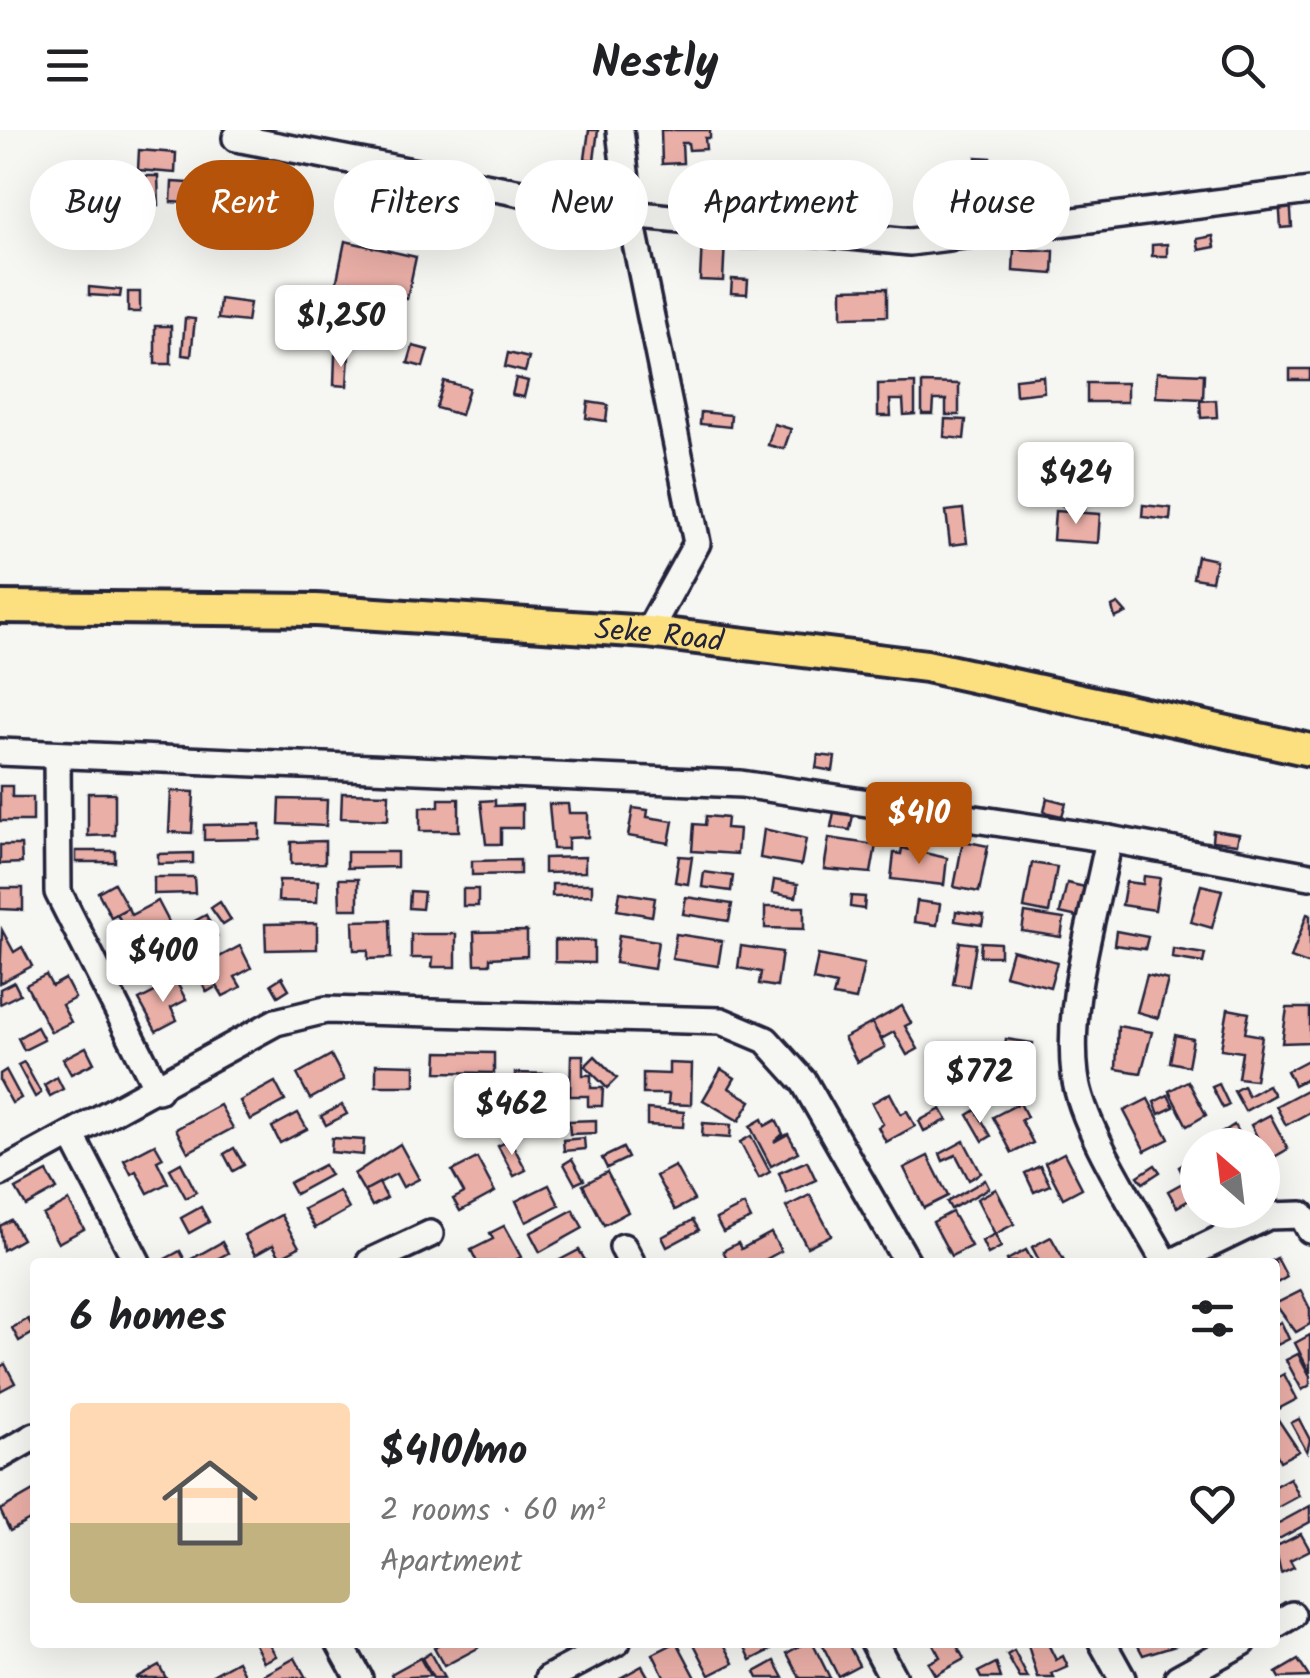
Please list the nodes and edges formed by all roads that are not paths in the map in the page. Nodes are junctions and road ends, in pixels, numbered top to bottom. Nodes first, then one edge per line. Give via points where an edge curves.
1 (620, 130) edge
2 (236, 138) dead end
3 (624, 160) edge
4 (1310, 191) edge
5 (515, 192) edge
6 (648, 216) edge
7 (637, 250) edge
8 (0, 608) edge
9 (648, 632) junction
10 (1310, 750) edge
11 (0, 752) edge
12 (57, 755) junction
13 (1109, 839) junction
14 (1310, 876) edge
15 (158, 1090) junction
16 (72, 1136) junction
17 (0, 1173) edge
18 (1310, 1230) edge
19 (430, 1234) dead end
20 (136, 1258) edge
21 (379, 1258) edge
22 (900, 1258) edge
23 (1163, 1258) edge
24 (1181, 1258) edge
25 (30, 1439) edge
26 (0, 1456) edge
27 (342, 1648) edge
28 (606, 1648) edge
29 (877, 1648) edge
30 (1105, 1648) edge
31 (1231, 1648) edge
32 (359, 1678) edge
33 (549, 1678) edge
34 (893, 1678) edge
35 (1122, 1678) edge
36 (1178, 1678) edge

1 - 3 street
2 - 5 street
4 - 6 street via 910,242
7 - 9 street via 697,543
8 - 9 main road, Seke Road via 316,610
9 - 10 main road, Seke Road via 926,666
11 - 12 street
12 - 13 street via 741,784
12 - 15 street via 58,892
13 - 14 street
13 - 23 street via 1077,1006 1075,1076 1094,1128
15 - 16 street
15 - 22 street via 276,1022 326,1010 721,1021 766,1040 804,1082
16 - 17 street
16 - 20 street
18 - 24 street via 1302,1215 1268,1216
19 - 21 street
25 - 26 street
27 - 32 street
28 - 33 street
29 - 34 street
30 - 35 street
31 - 36 street

